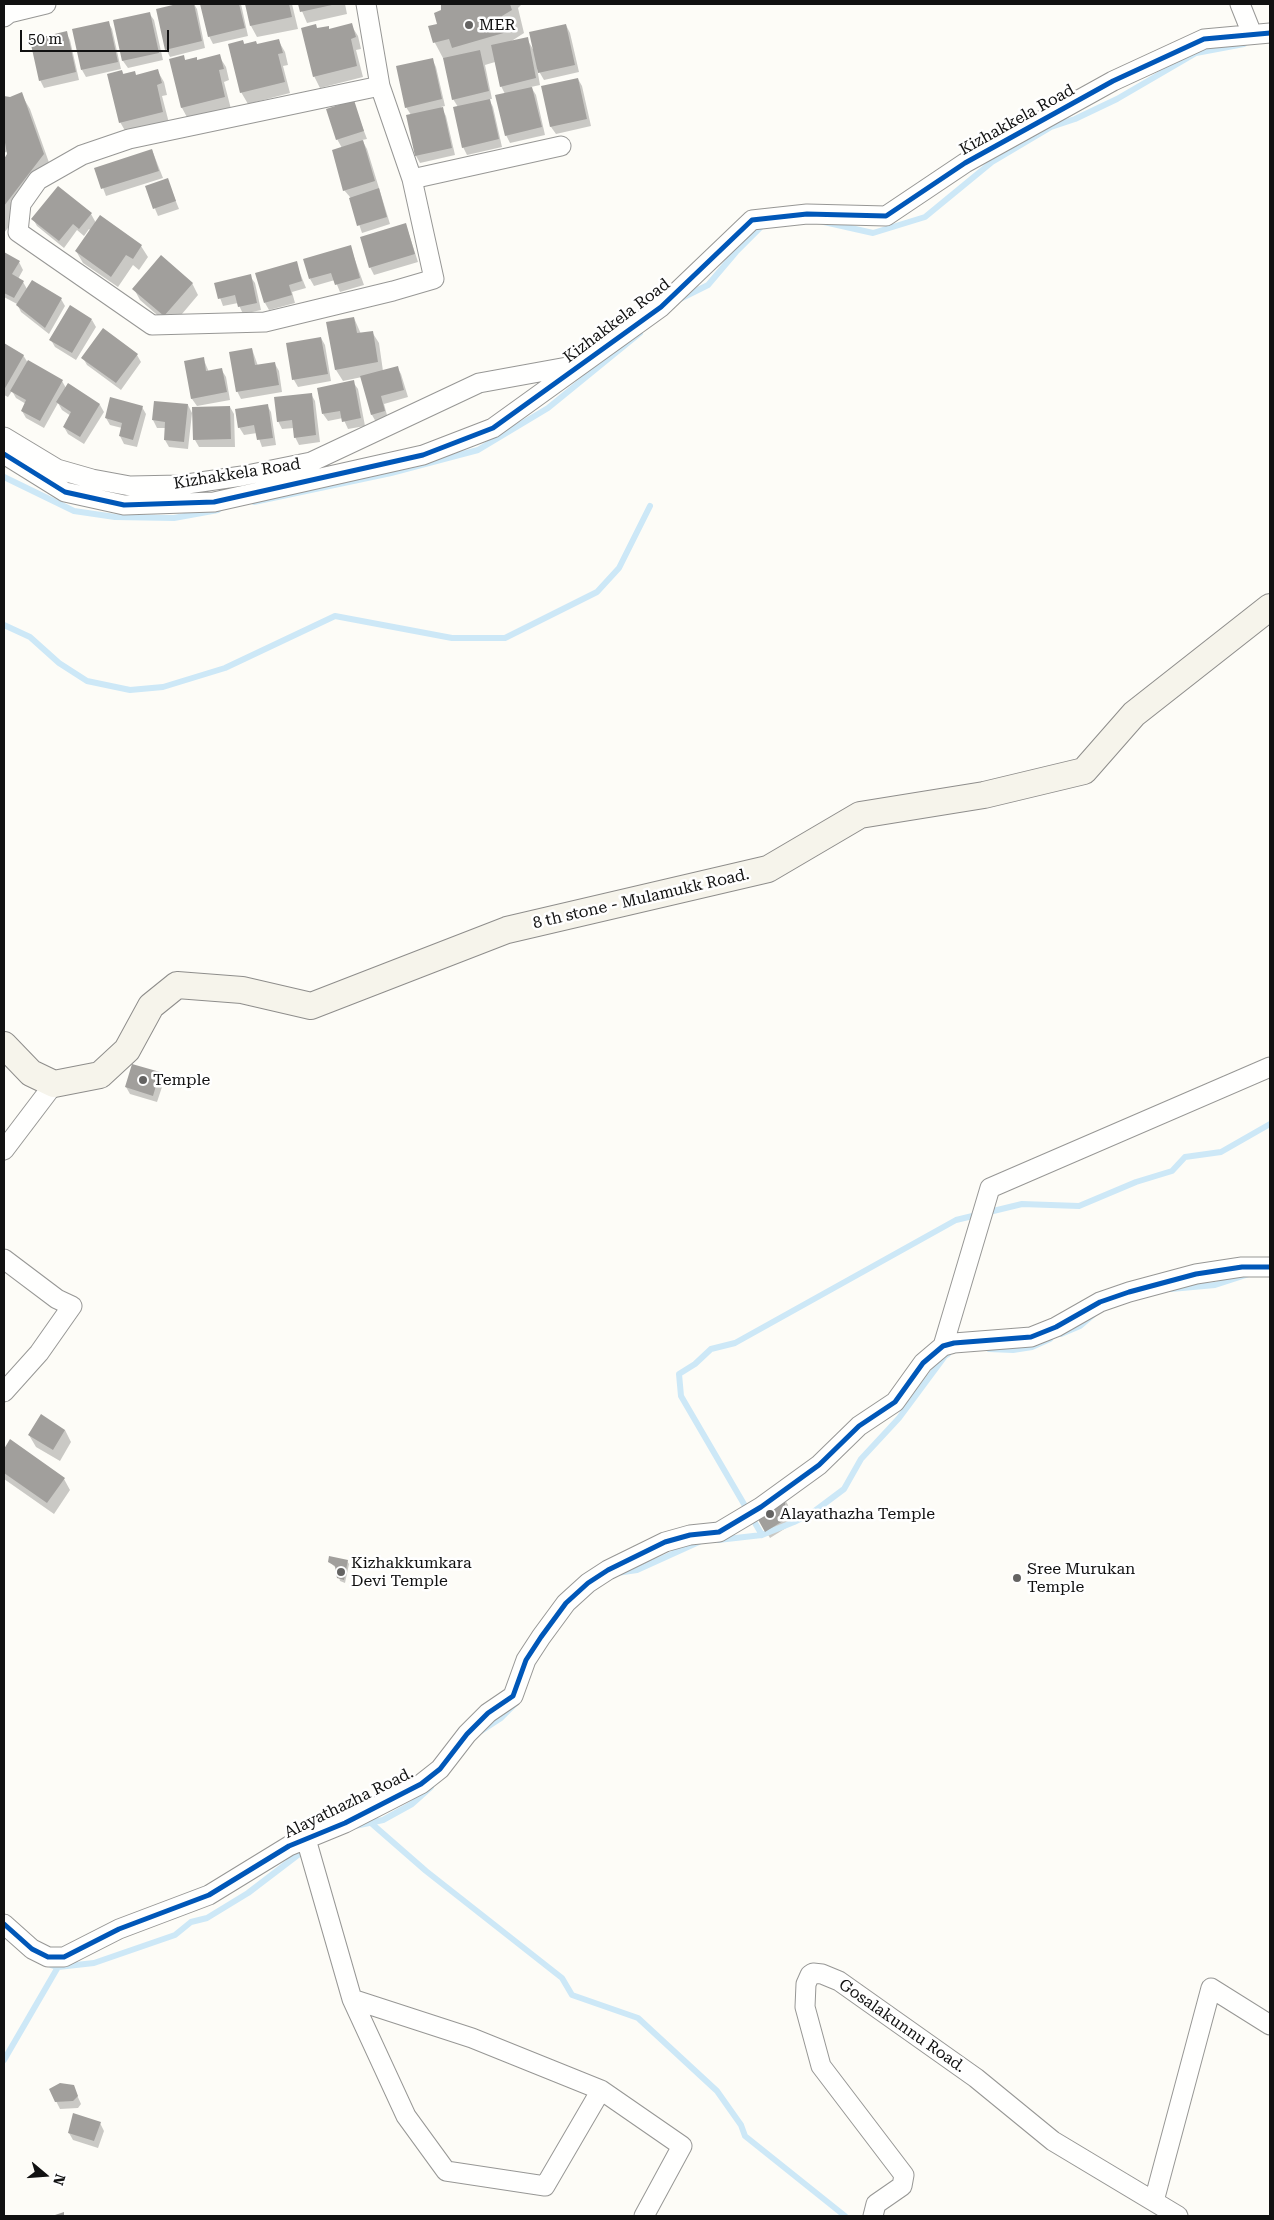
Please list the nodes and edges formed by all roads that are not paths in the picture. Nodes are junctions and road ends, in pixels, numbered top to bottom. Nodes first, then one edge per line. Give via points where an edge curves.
1 (46, 4) edge
2 (366, 4) edge
3 (1240, 4) edge
4 (4, 17) edge
5 (1261, 34) edge
6 (380, 86) junction
7 (560, 146) dead end
8 (412, 179) junction
9 (582, 364) junction
10 (4, 437) edge
11 (4, 454) edge
12 (1270, 607) edge
13 (4, 1045) edge
14 (1270, 1067) edge
15 (54, 1084) junction
16 (4, 1150) edge
17 (4, 1259) edge
18 (1270, 1267) edge
19 (943, 1346) junction
20 (4, 1392) edge
21 (306, 1839) junction
22 (4, 1924) edge
23 (352, 1999) junction
24 (1270, 2025) edge
25 (601, 2090) junction
26 (1154, 2201) junction
27 (644, 2216) edge
28 (872, 2216) edge
29 (1178, 2216) edge

1 - 4 street
2 - 6 street
3 - 5 street
5 - 9 street, Kizhakkela Road via 1204,39 1113,81 965,163 886,216 807,214 752,220 661,307
6 - 8 street
6 - 8 street via 129,139 82,155 38,180 21,204 18,232 152,325 265,322 434,279
7 - 8 street
9 - 10 street, Kizhakkela Road via 479,383 311,462 180,484 130,486 92,479 58,469
9 - 11 street, Kizhakkela Road via 493,428 424,455 214,502 124,505 65,492
12 - 15 main road, 8 th stone - Mulamukk Road. via 1134,714 1084,771 984,794 860,815 768,869 507,930 311,1006 242,990 177,985 151,1006 127,1050 100,1075
13 - 15 main road via 31,1073
14 - 19 street via 990,1188
15 - 16 street
17 - 20 street via 72,1306 39,1353
18 - 19 street via 1242,1267 1196,1274 1129,1292 1100,1302 1031,1337
19 - 21 street, Alayathazha Road. via 923,1363 895,1402 859,1426 819,1465 750,1514 719,1532 666,1542 588,1583 566,1603 540,1637 526,1660 513,1696 488,1713 440,1769 421,1784
21 - 22 street, Alayathazha Road. via 209,1895 119,1929 64,1957 48,1957 32,1950
21 - 23 street
23 - 25 street via 472,2038
23 - 25 street via 406,2116 446,2171 545,2186
24 - 26 street via 1211,1988
25 - 27 street via 682,2146
26 - 28 street, Gosalakunnu Road. via 1053,2141 976,2078 839,1981 813,1974 806,1984 805,2007 821,2066 904,2175 902,2186 876,2204
26 - 29 street, Gosalakunnu Road.

